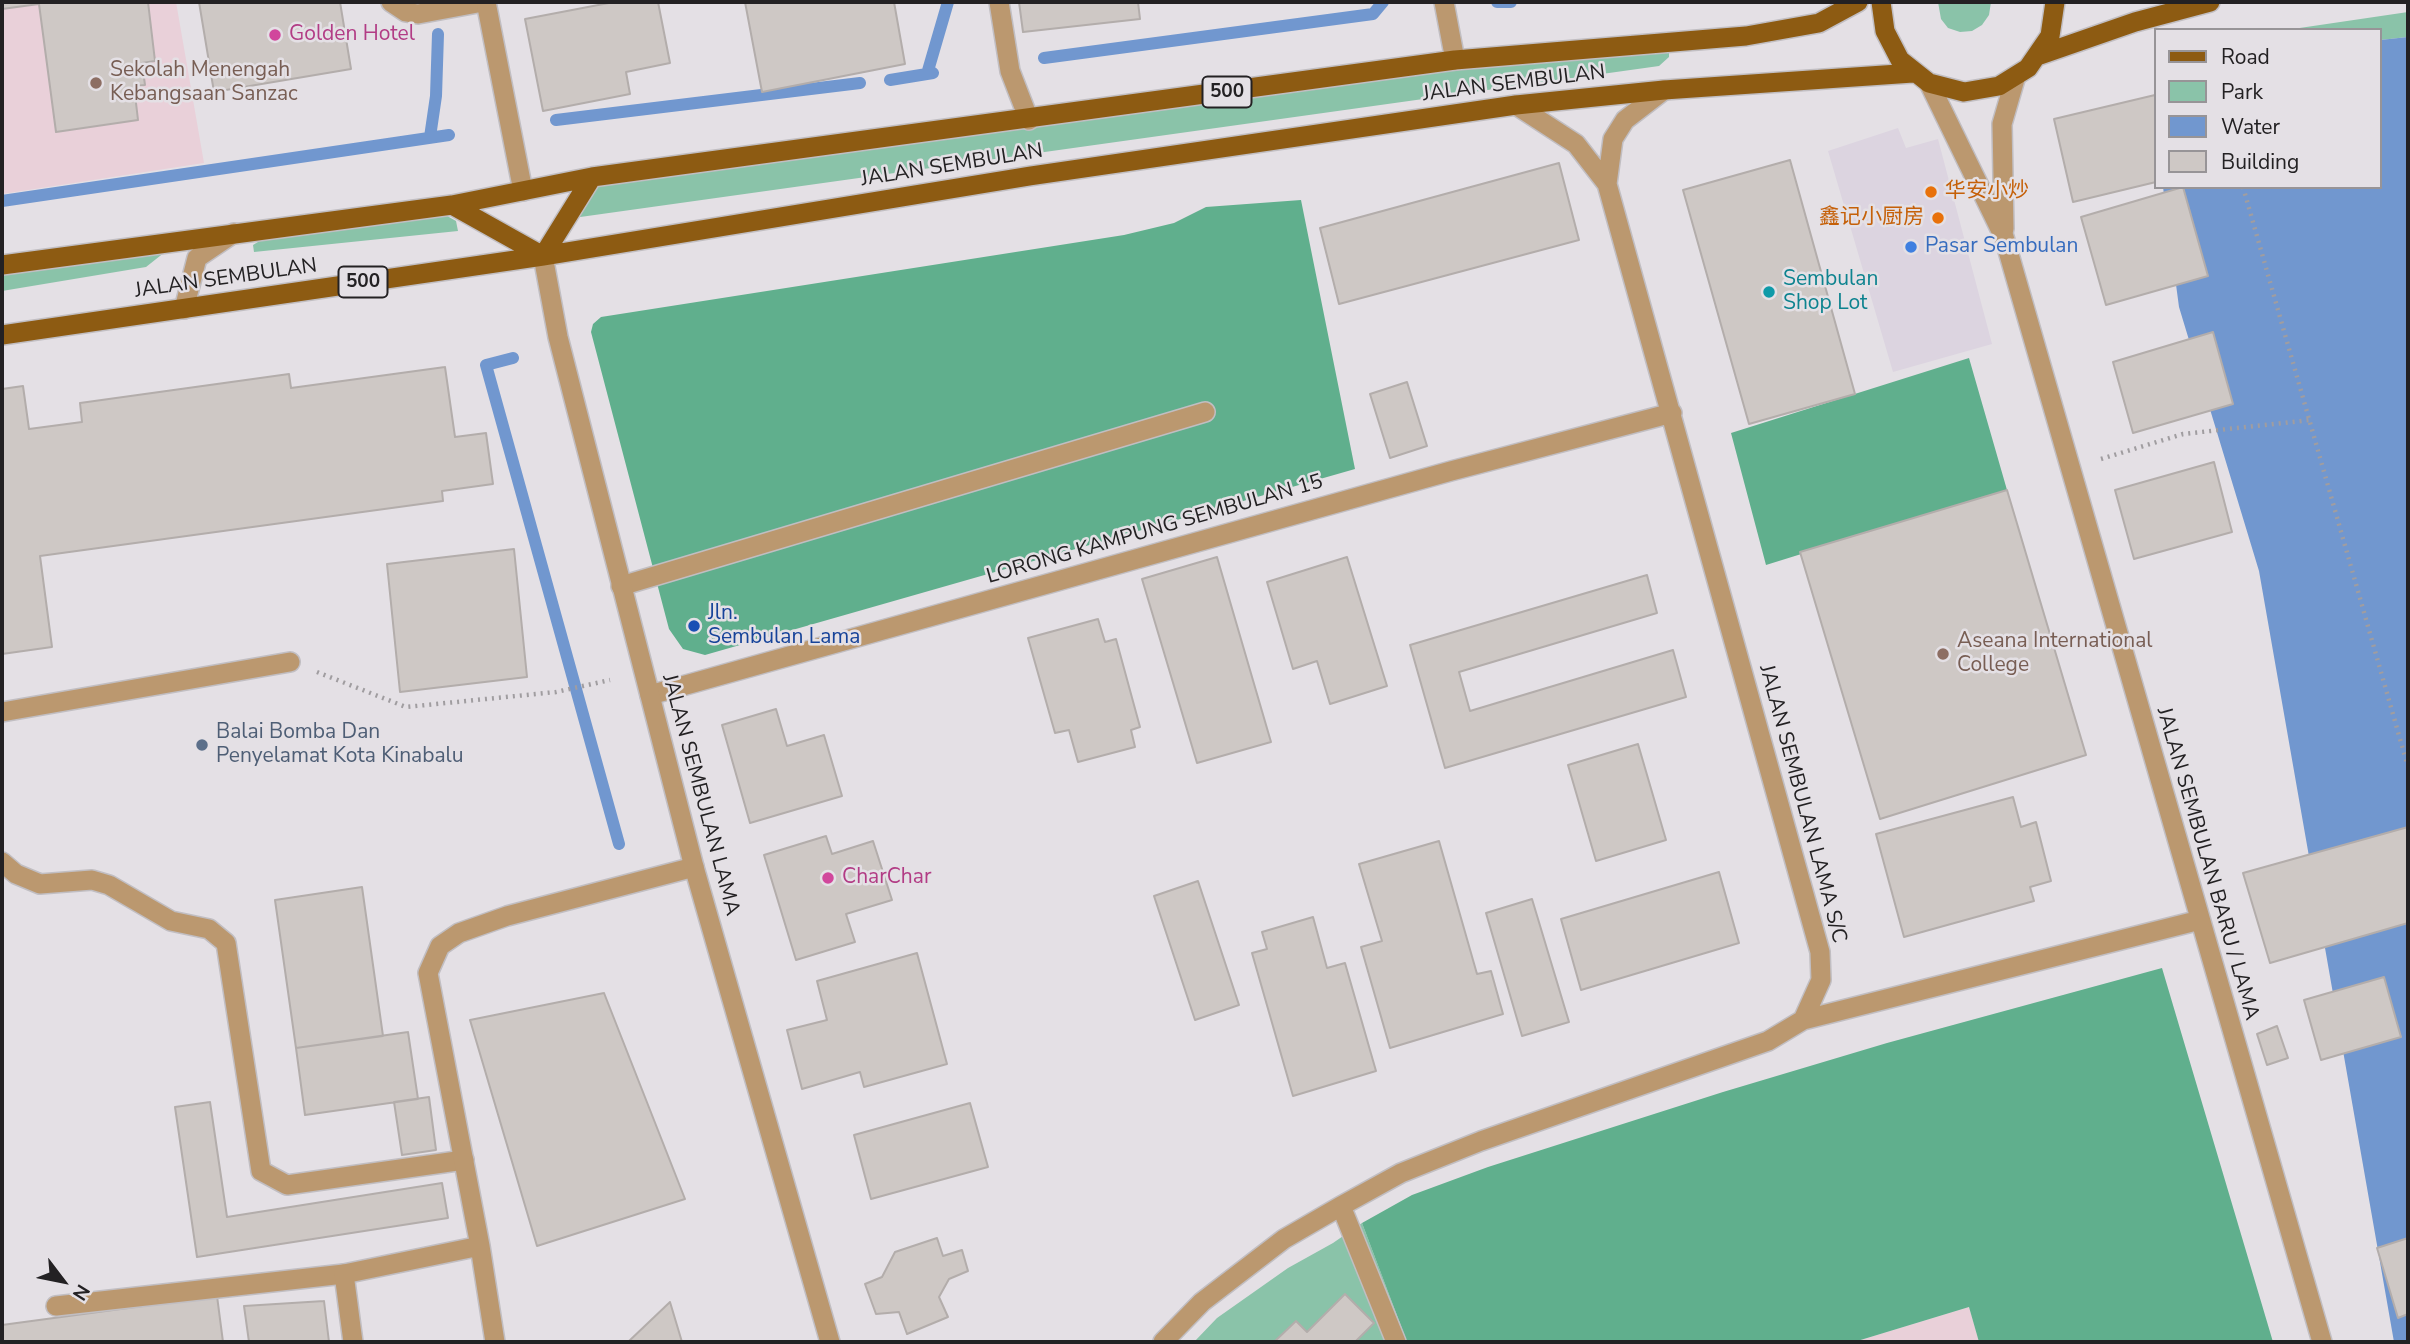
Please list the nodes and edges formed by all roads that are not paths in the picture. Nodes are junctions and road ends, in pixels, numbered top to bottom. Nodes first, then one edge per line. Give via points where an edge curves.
1 (391, 2) edge
2 (485, 2) edge
3 (999, 2) edge
4 (1444, 2) edge
5 (1858, 2) edge
6 (1881, 2) edge
7 (2055, 2) edge
8 (2210, 2) edge
9 (2040, 55) junction
10 (1455, 60) junction
11 (1921, 78) junction
12 (2015, 79) junction
13 (1664, 90) junction
14 (1516, 105) junction
15 (1028, 120) junction
16 (592, 177) junction
17 (1607, 184) junction
18 (523, 191) junction
19 (452, 205) junction
20 (236, 232) junction
21 (2004, 237) junction
22 (543, 256) junction
23 (2, 265) edge
24 (184, 309) junction
25 (2, 335) edge
26 (1205, 412) dead end
27 (1672, 413) junction
28 (621, 586) junction
29 (290, 662) road end
30 (650, 695) junction
31 (2, 712) edge
32 (2, 862) edge
33 (694, 867) junction
34 (2200, 920) junction
35 (1803, 1020) junction
36 (464, 1160) junction
37 (1340, 1206) junction
38 (480, 1246) junction
39 (344, 1274) junction
40 (56, 1306) dead end
41 (353, 1342) edge
42 (495, 1342) edge
43 (830, 1342) edge
44 (1163, 1342) edge
45 (1396, 1342) edge
46 (2322, 1342) edge

1 - 2 street via 418,14
2 - 18 street
3 - 15 street via 1010,71
4 - 10 street
5 - 10 main road, JALAN SEMBULAN / 500 via 1819,23 1746,36
6 - 11 main road via 1891,47
7 - 9 main road, 500 via 2050,36
8 - 9 main road, 500
9 - 12 main road, 500
10 - 15 main road, JALAN SEMBULAN / 500
11 - 12 main road, 500 via 1964,92 1983,91
11 - 13 main road, JALAN SEMBULAN / 500
11 - 21 street
12 - 21 street via 2002,124
13 - 14 main road, JALAN SEMBULAN / 500
13 - 17 street via 1625,120 1613,139
14 - 17 street via 1576,144
14 - 22 main road, JALAN SEMBULAN / 500 via 1043,174
15 - 16 main road, JALAN SEMBULAN / 500
16 - 18 main road, JALAN SEMBULAN / 500
16 - 22 main road
17 - 27 street, JALAN SEMBULAN LAMA S/C
18 - 19 main road, JALAN SEMBULAN / 500
19 - 20 main road, JALAN SEMBULAN / 500
19 - 22 main road
20 - 23 main road, JALAN SEMBULAN / 500
20 - 24 street via 197,258
21 - 34 street, JALAN SEMBULAN BARU / LAMA
22 - 24 main road, JALAN SEMBULAN / 500
22 - 28 street, JALAN SEMBULAN LAMA via 558,337
24 - 25 main road, JALAN SEMBULAN / 500
26 - 28 street
27 - 30 street, LORONG KAMPUNG SEMBULAN 15
27 - 35 street, JALAN SEMBULAN LAMA S/C via 1820,952 1821,981
28 - 30 street, JALAN SEMBULAN LAMA
29 - 31 street
30 - 33 street, JALAN SEMBULAN LAMA
32 - 36 street via 40,884 92,880 109,885 171,921 209,929 226,943 261,1171 287,1185
33 - 36 street via 507,916 460,933 440,946 428,973
33 - 43 street, JALAN SEMBULAN LAMA
34 - 35 street
34 - 46 street, JALAN SEMBULAN BARU / LAMA
35 - 37 street via 1768,1041 1401,1173
36 - 38 street
37 - 44 street via 1284,1239 1202,1301
37 - 45 street
38 - 39 street
38 - 42 street
39 - 40 street
39 - 41 street

